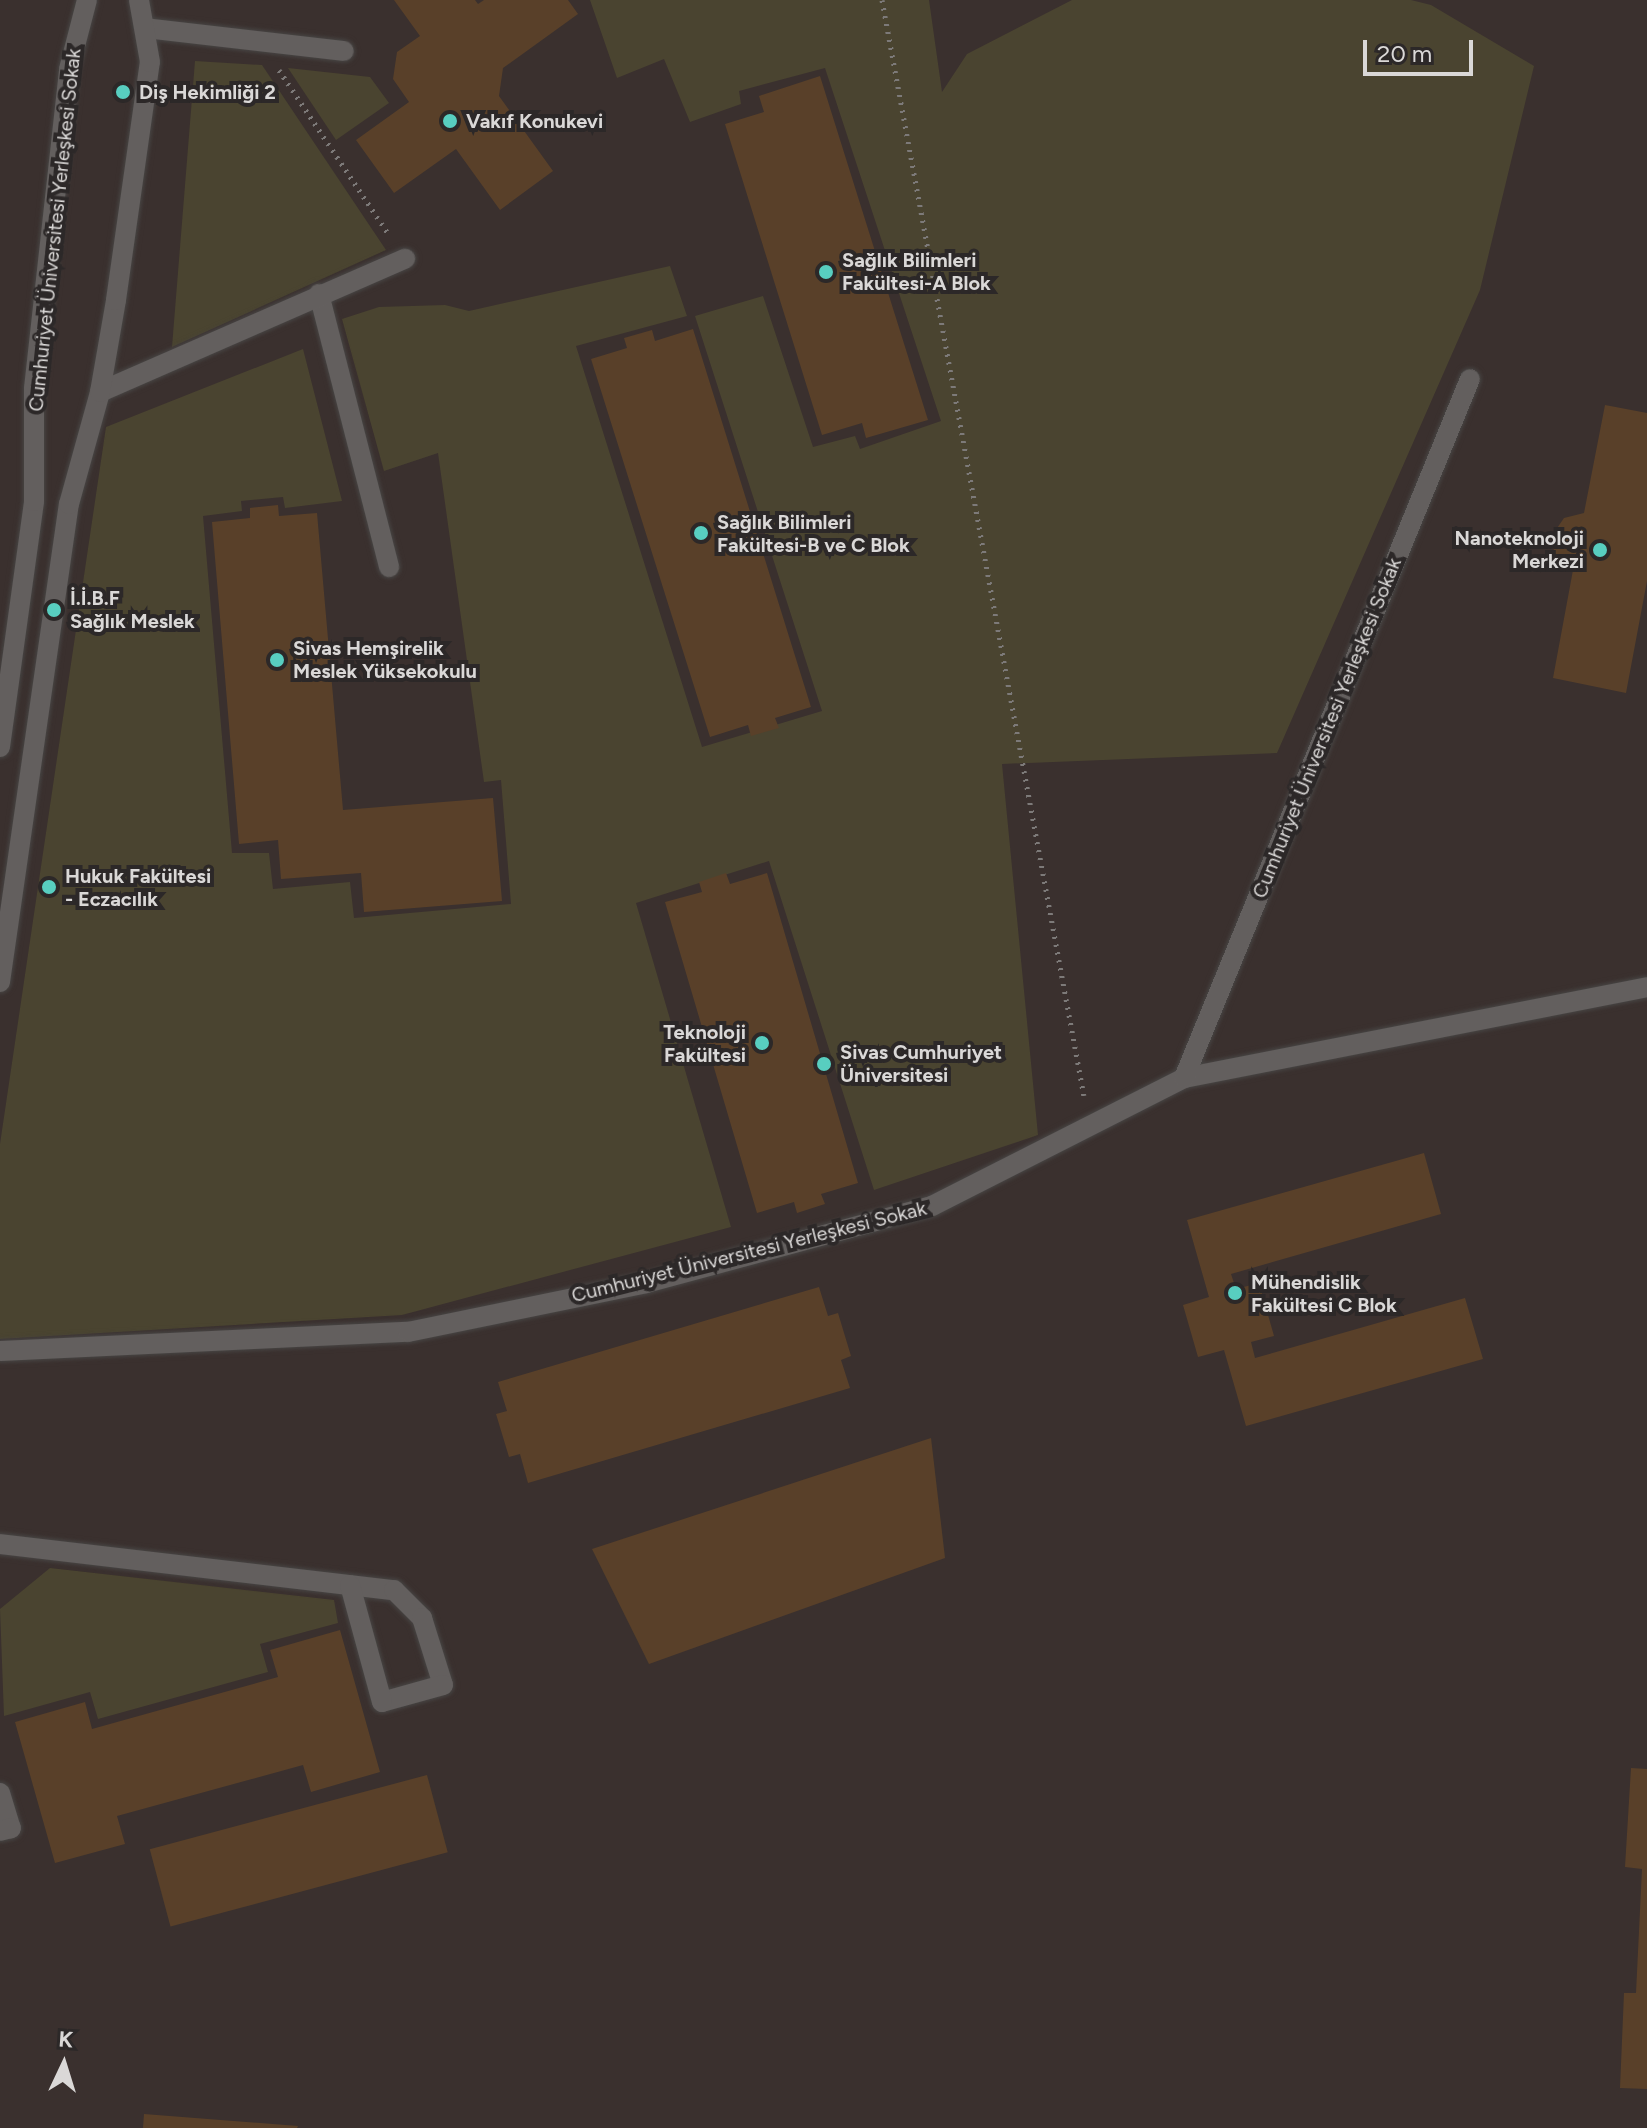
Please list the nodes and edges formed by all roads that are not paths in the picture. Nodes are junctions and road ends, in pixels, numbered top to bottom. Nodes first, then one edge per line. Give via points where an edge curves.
1 (87, 0) edge
2 (139, 0) edge
3 (145, 28) junction
4 (344, 51) dead end
5 (405, 259) road end
6 (319, 294) junction
7 (1470, 379) dead end
8 (100, 392) junction
9 (389, 567) dead end
10 (0, 747) edge
11 (0, 982) edge
12 (1647, 987) edge
13 (1184, 1078) junction
14 (0, 1351) edge
15 (0, 1544) edge
16 (350, 1585) junction
17 (0, 1793) edge
18 (0, 1831) edge

1 - 10 street, Cumhuriyet Üniversitesi Yerleşkesi Sokak via 67,84 34,388 34,501
2 - 3 street
3 - 4 street
3 - 8 street via 150,62
5 - 6 street
6 - 8 street
6 - 9 street
7 - 13 street, Cumhuriyet Üniversitesi Yerleşkesi Sokak
8 - 11 street via 69,504
12 - 13 street, Cumhuriyet Üniversitesi Yerleşkesi Sokak
13 - 14 street, Cumhuriyet Üniversitesi Yerleşkesi Sokak via 932,1206 631,1286 408,1332
15 - 16 street
16 - 16 street via 394,1590 422,1618 443,1685 382,1702
17 - 18 street via 11,1828

